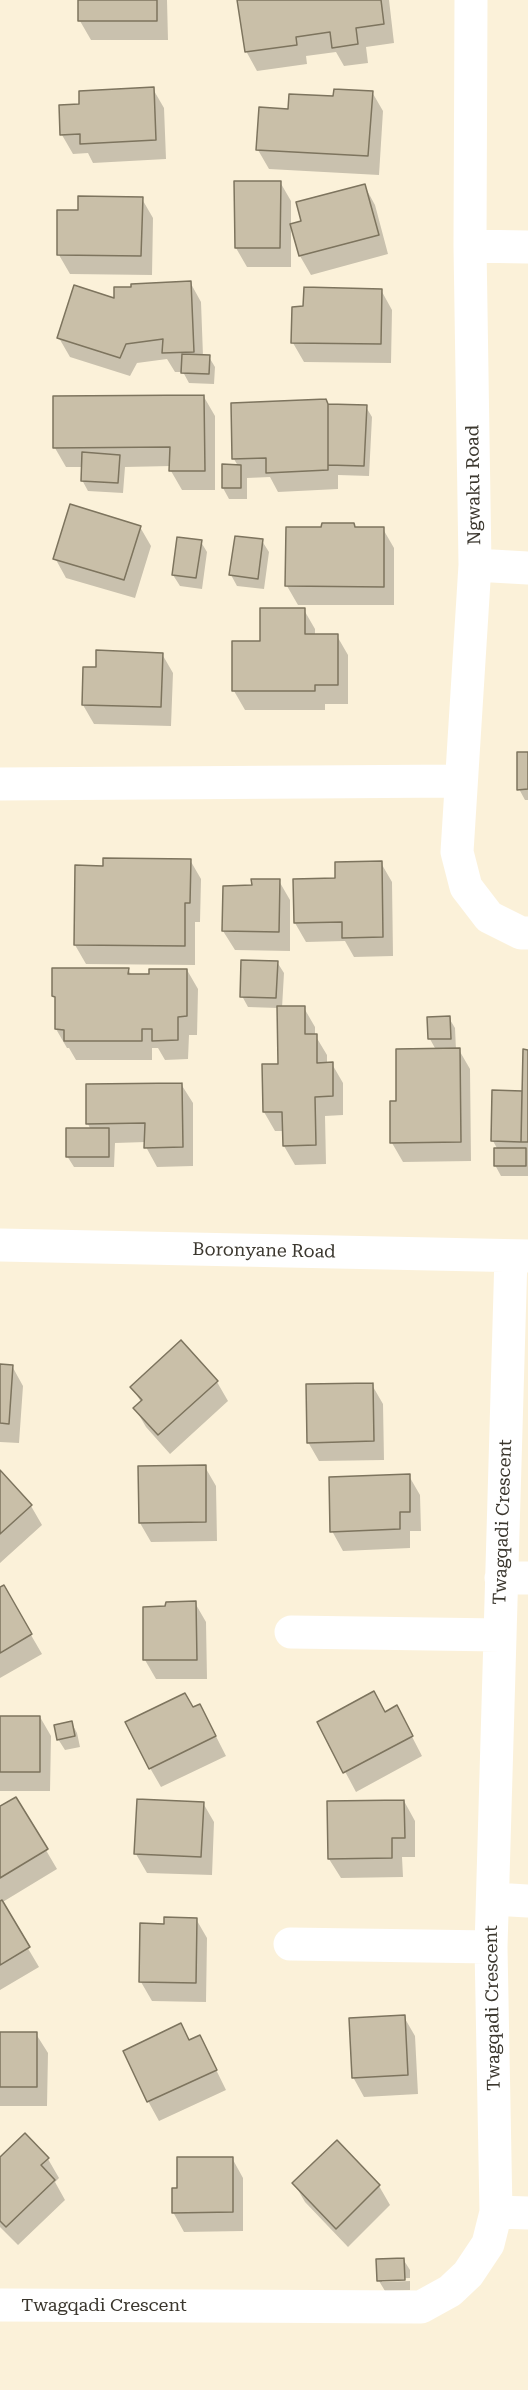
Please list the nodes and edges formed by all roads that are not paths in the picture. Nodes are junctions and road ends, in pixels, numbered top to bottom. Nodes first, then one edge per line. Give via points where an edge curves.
1 (471, 0) edge
2 (470, 246) junction
3 (528, 247) edge
4 (475, 565) junction
5 (528, 568) edge
6 (460, 781) junction
7 (0, 784) edge
8 (528, 933) edge
9 (0, 1245) edge
10 (520, 1256) edge
11 (514, 1578) edge
12 (291, 1632) dead end
13 (500, 1635) junction
14 (493, 1899) junction
15 (528, 1901) edge
16 (290, 1944) dead end
17 (491, 1947) junction
18 (512, 2212) edge
19 (0, 2305) edge

1 - 2 street, Ngwaku Road
2 - 3 street
2 - 4 street, Ngwaku Road
4 - 5 street
4 - 6 street, Ngwaku Road
6 - 7 street
6 - 8 street, Ngwaku Road via 457,852 466,886 489,917
9 - 10 street, Boronyane Road
10 - 11 street, Twagqadi Crescent
11 - 13 street, Twagqadi Crescent
12 - 13 street
13 - 14 street, Twagqadi Crescent
14 - 15 street
14 - 17 street, Twagqadi Crescent
16 - 17 street
17 - 18 street, Twagqadi Crescent
18 - 19 street, Twagqadi Crescent via 468,2274 450,2291 421,2307

